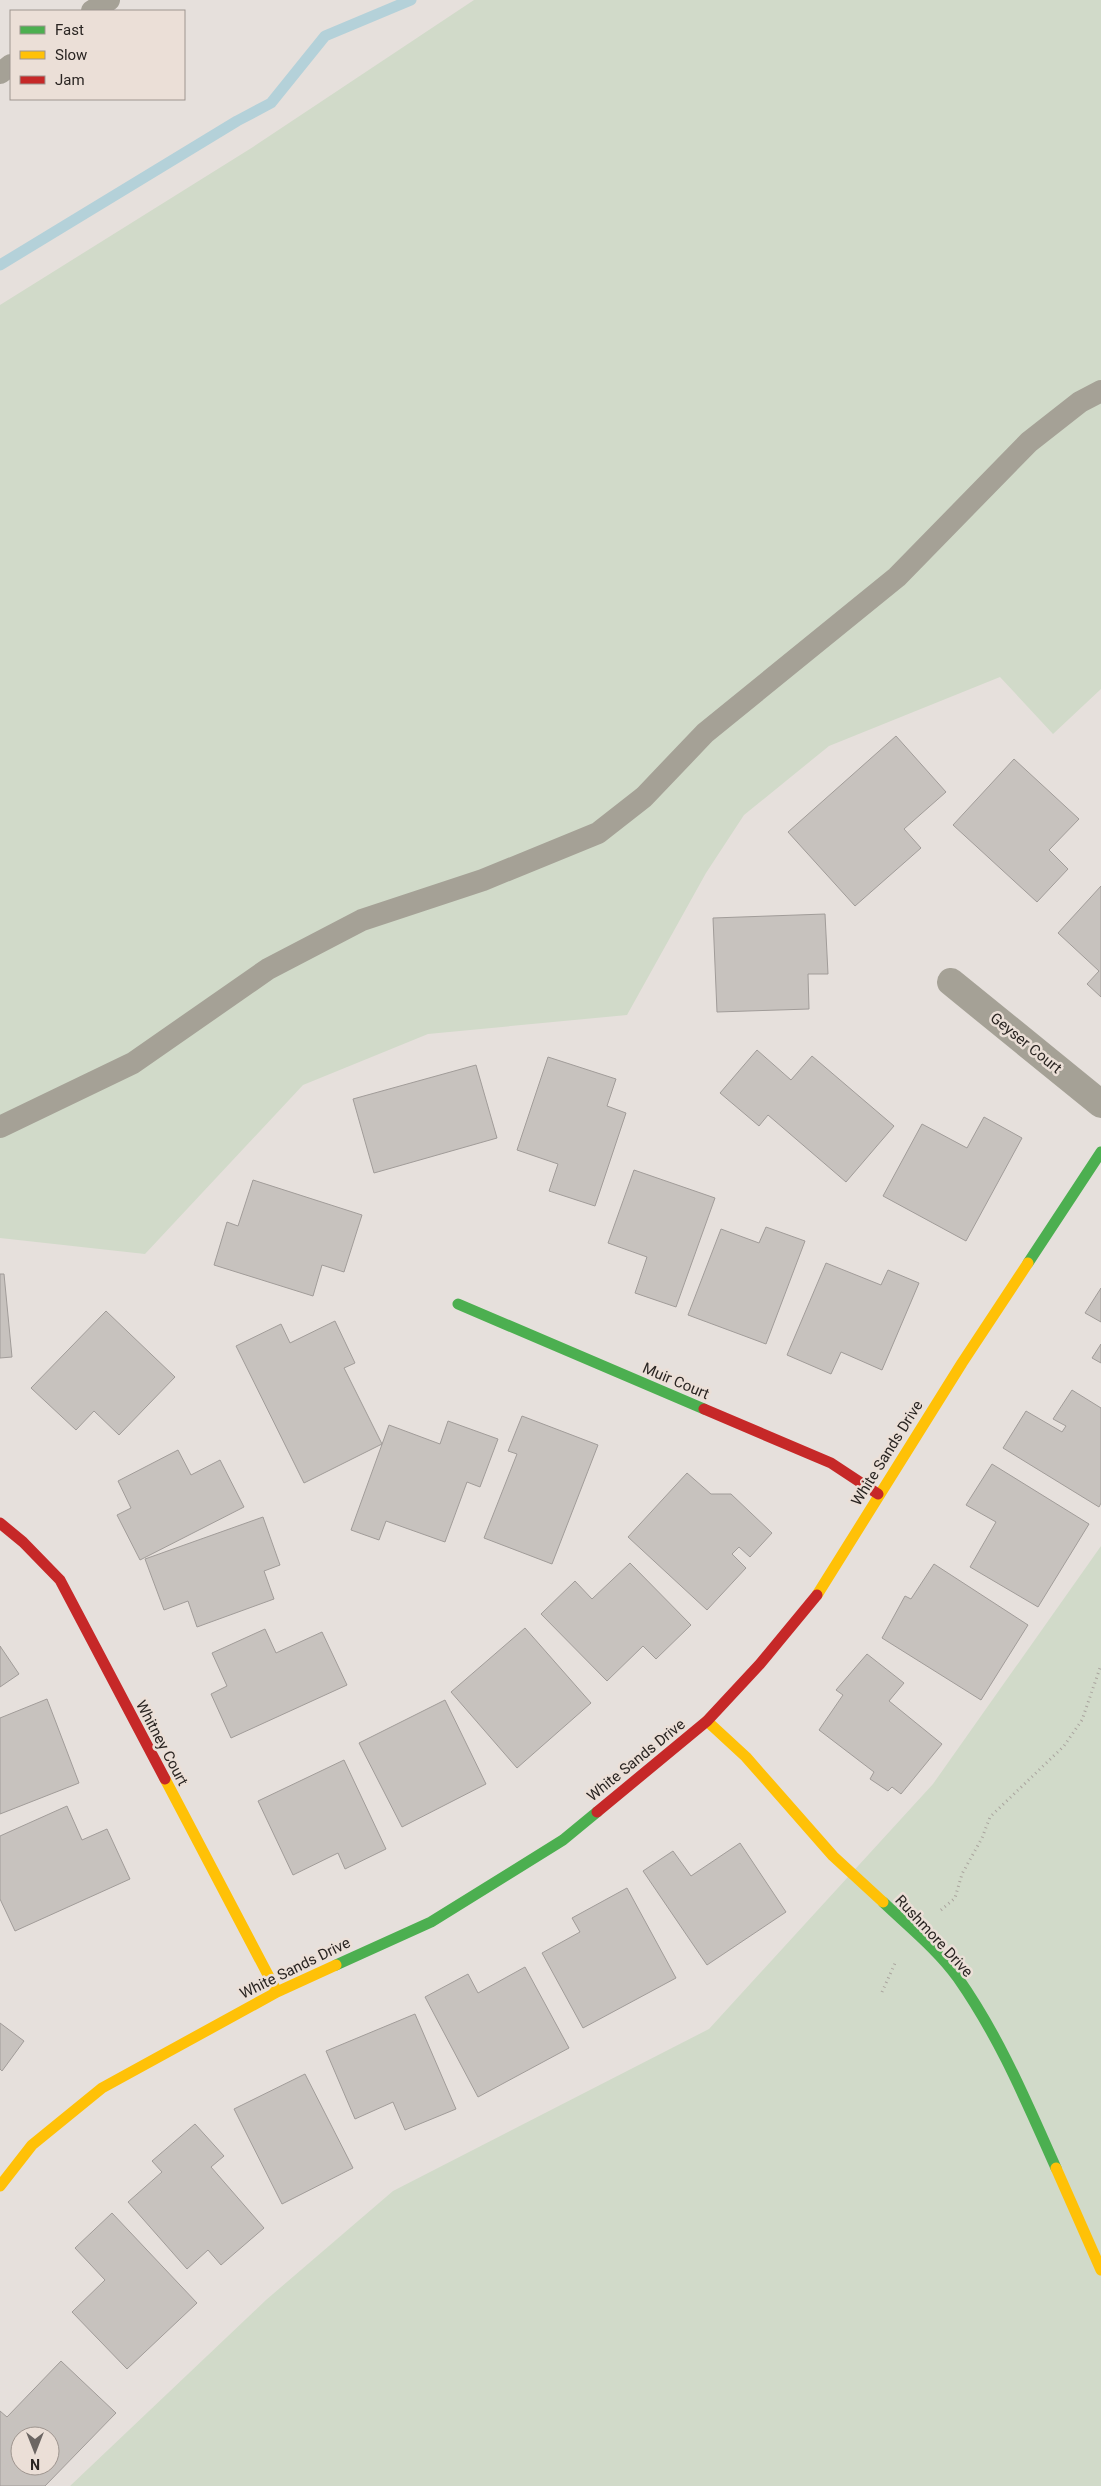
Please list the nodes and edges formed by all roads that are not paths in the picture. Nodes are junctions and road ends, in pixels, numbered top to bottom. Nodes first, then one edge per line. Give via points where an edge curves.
1 (109, 0) edge
2 (94, 10) edge
3 (1101, 391) edge
4 (951, 982) dead end
5 (1101, 1104) edge
6 (0, 1127) edge
7 (1101, 1152) edge
8 (458, 1304) dead end
9 (878, 1494) junction
10 (0, 1523) edge
11 (707, 1722) junction
12 (277, 1992) junction
13 (0, 2186) edge
14 (1101, 2270) edge

1 - 2 lane
3 - 6 lane via 1080,402 1028,442 897,577 705,733 644,797 598,833 483,880 362,920 268,969 133,1063
4 - 5 street, Geyser Court
7 - 9 street, White Sands Drive
8 - 9 street, Muir Court via 831,1463
9 - 11 street, White Sands Drive via 817,1595
10 - 12 street, Whitney Court via 60,1580
11 - 12 street, White Sands Drive via 563,1840 431,1922
11 - 14 street, Rushmore Drive via 746,1756 833,1856 917,1934 956,1976 1006,2056
12 - 13 street, White Sands Drive via 102,2088 32,2145

